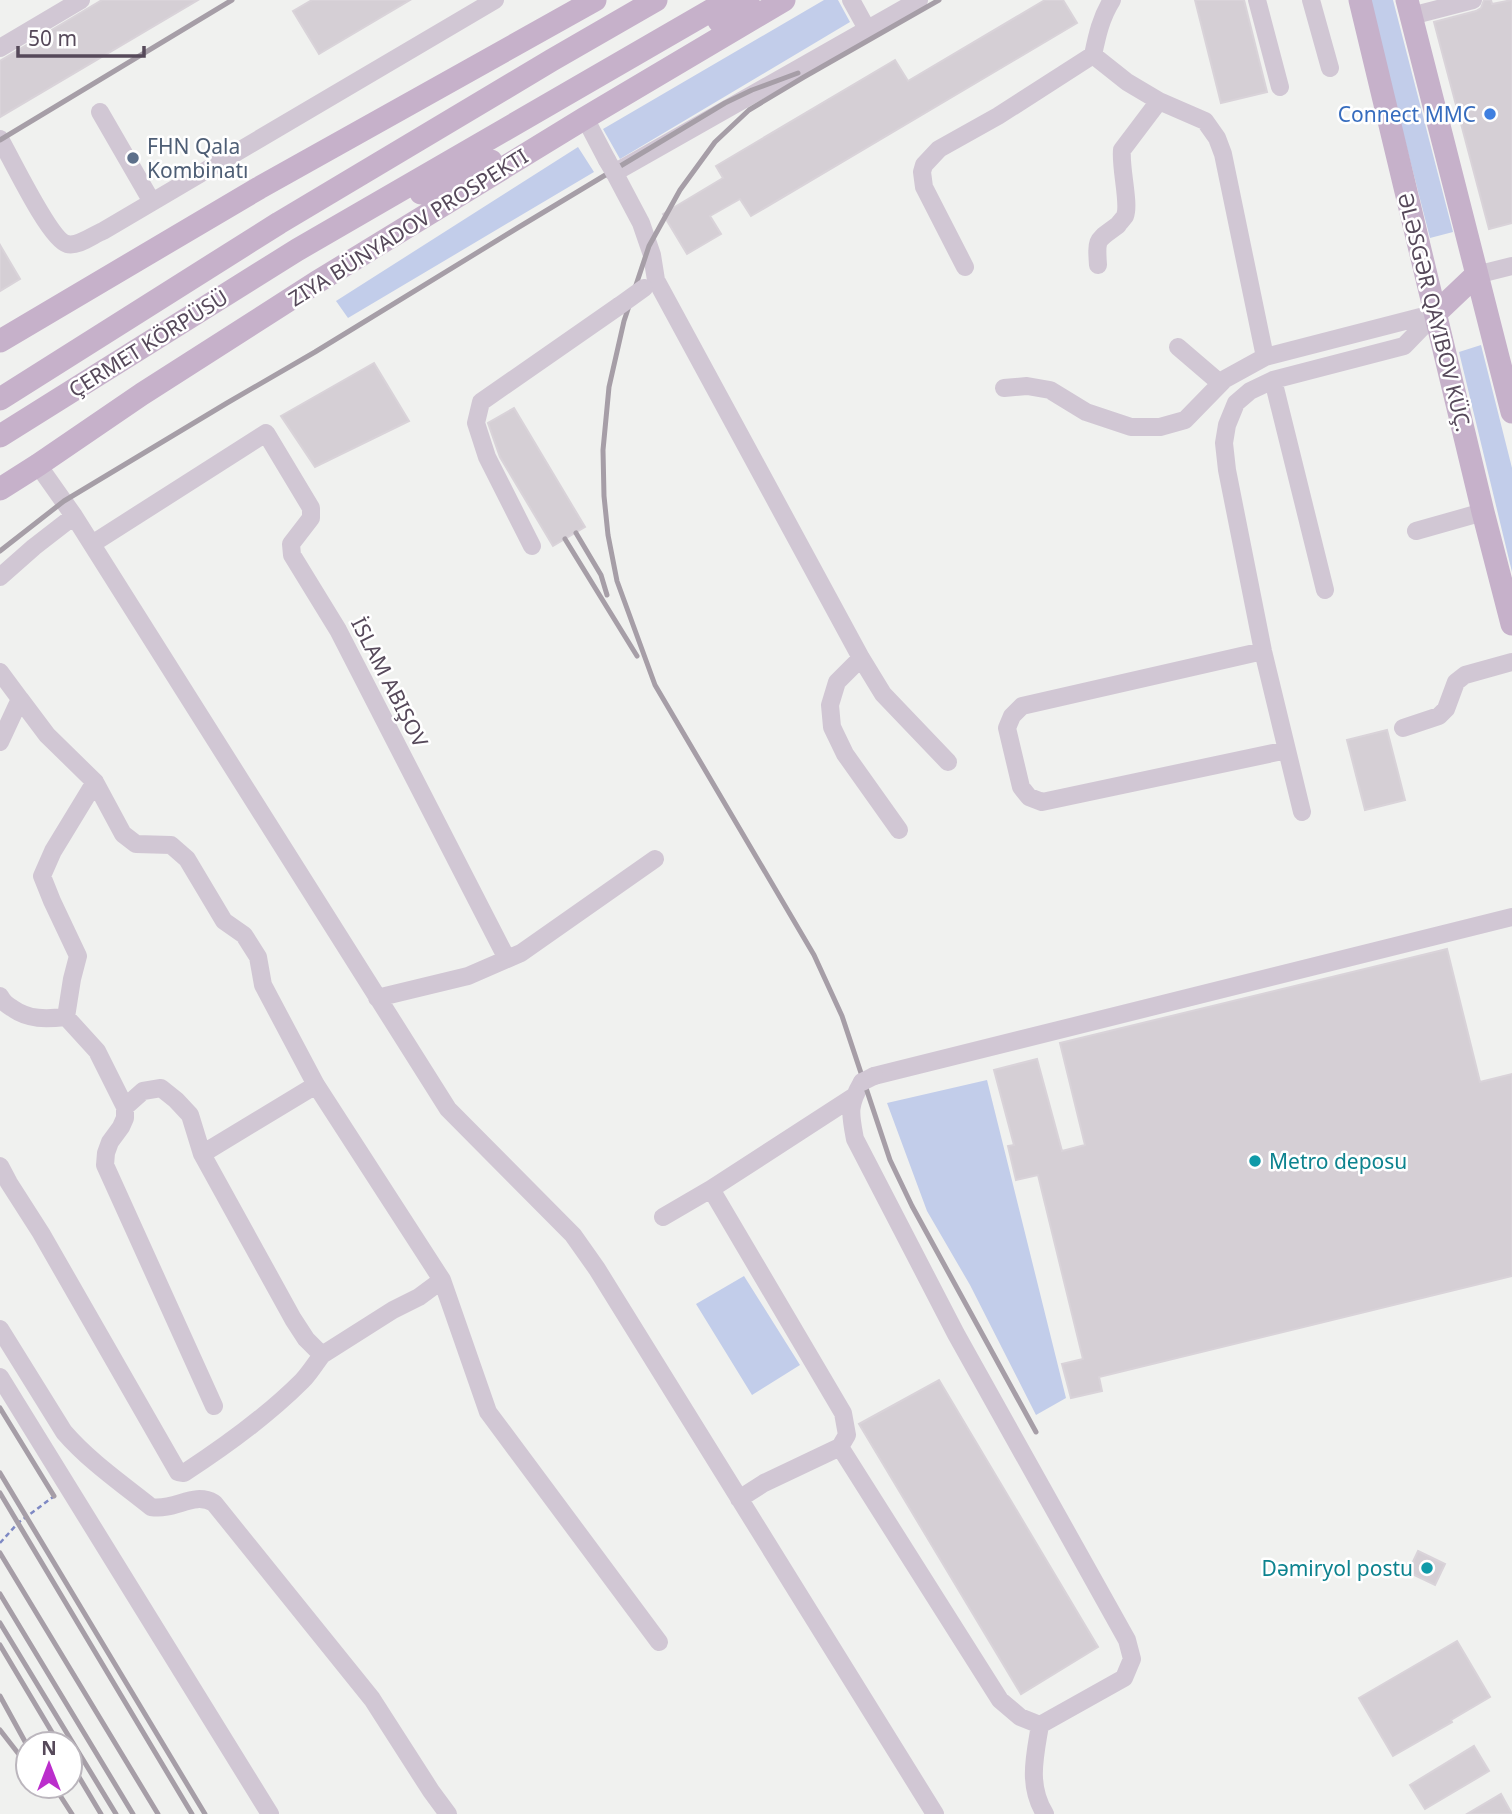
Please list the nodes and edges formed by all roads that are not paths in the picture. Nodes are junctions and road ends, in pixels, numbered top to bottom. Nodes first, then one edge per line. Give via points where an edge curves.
1 (81, 0) edge
2 (495, 0) edge
3 (596, 0) edge
4 (637, 0) edge
5 (656, 0) edge
6 (729, 0) edge
7 (748, 0) edge
8 (784, 0) edge
9 (851, 0) edge
10 (919, 0) edge
11 (1112, 0) edge
12 (1257, 0) edge
13 (1311, 0) edge
14 (1360, 0) edge
15 (1473, 0) edge
16 (1409, 8) edge
17 (867, 29) junction
18 (0, 48) edge
19 (1093, 55) junction
20 (552, 60) junction
21 (1330, 68) dead end
22 (1280, 87) dead end
23 (1159, 101) junction
24 (100, 112) dead end
25 (585, 118) junction
26 (0, 139) edge
27 (612, 169) junction
28 (152, 202) junction
29 (297, 250) junction
30 (1098, 265) dead end
31 (1512, 266) edge
32 (965, 267) dead end
33 (1476, 275) junction
34 (650, 284) junction
35 (1436, 313) junction
36 (0, 341) edge
37 (1178, 347) dead end
38 (1265, 357) junction
39 (1273, 380) junction
40 (1220, 383) junction
41 (1004, 388) dead end
42 (0, 399) edge
43 (1512, 412) edge
44 (0, 436) edge
45 (38, 465) junction
46 (0, 489) edge
47 (1483, 512) junction
48 (74, 516) junction
49 (1416, 531) dead end
50 (92, 544) junction
51 (531, 546) dead end
52 (0, 577) edge
53 (1325, 590) dead end
54 (1512, 624) edge
55 (1262, 651) junction
56 (861, 658) junction
57 (1512, 662) edge
58 (0, 672) edge
59 (20, 699) junction
60 (1403, 728) dead end
61 (0, 742) edge
62 (1287, 750) junction
63 (948, 762) dead end
64 (95, 782) junction
65 (1302, 812) dead end
66 (899, 830) dead end
67 (655, 859) dead end
68 (1512, 917) edge
69 (507, 960) junction
70 (0, 996) edge
71 (377, 998) junction
72 (66, 1017) junction
73 (316, 1085) junction
74 (863, 1085) junction
75 (125, 1107) junction
76 (202, 1154) junction
77 (0, 1166) edge
78 (711, 1189) junction
79 (663, 1217) dead end
80 (442, 1280) junction
81 (0, 1329) edge
82 (322, 1355) junction
83 (0, 1377) edge
84 (214, 1406) dead end
85 (840, 1447) junction
86 (739, 1499) junction
87 (659, 1642) dead end
88 (1040, 1725) junction
89 (270, 1814) edge
90 (448, 1814) edge
91 (935, 1814) edge
92 (1045, 1814) edge

1 - 18 street
2 - 28 street
3 - 36 main road via 259,188
4 - 20 main road
5 - 20 main road
6 - 29 main road, ZIYA BÜNYADOV PROSPEKTI
7 - 25 main road
8 - 25 main road, ZIYA BÜNYADOV PROSPEKTI
9 - 17 street
10 - 17 street
11 - 19 street
12 - 22 street
13 - 21 street
14 - 35 main road
15 - 16 street
16 - 33 main road
17 - 27 street
19 - 23 street
19 - 32 street via 939,149 924,165 924,187
20 - 42 main road, ÇERMET KÖRPÜSÜ via 279,223
23 - 30 street via 1122,150 1125,216 1100,237
23 - 38 street via 1205,121 1217,138
24 - 28 street
25 - 27 street
25 - 29 main road
25 - 45 main road, ZIYA BÜNYADOV PROSPEKTI via 305,290
26 - 28 street via 48,225 65,244 74,245 103,231
27 - 34 street via 652,255
29 - 44 main road, ÇERMET KÖRPÜSÜ
31 - 33 street
33 - 35 main road
33 - 43 main road
34 - 51 street, bridge via 481,402 476,424 487,457
34 - 56 street
35 - 38 street
35 - 39 street via 1405,346
35 - 47 main road
37 - 40 street
38 - 40 street
39 - 53 street
39 - 55 street via 1236,403 1224,443
40 - 41 street via 1185,419 1160,427 1132,427 1086,412 1050,390
45 - 46 main road, ZIYA BÜNYADOV PROSPEKTI
45 - 48 street
47 - 49 street
47 - 54 main road
48 - 50 street
48 - 52 street
50 - 69 street via 266,433 311,508 311,518 291,544 292,555 338,630
50 - 71 street
55 - 62 street
55 - 62 street via 1022,706 1007,728 1021,787 1042,802
56 - 63 street via 898,712
56 - 66 street via 837,682 830,705 832,727 845,754
57 - 60 street via 1465,675 1439,716
58 - 59 street
59 - 61 street
59 - 64 street via 47,735
62 - 65 street
64 - 72 street via 42,876 78,956
64 - 73 street via 123,834 136,845 172,845 187,859 224,920 244,935 258,957 263,985
67 - 69 street
68 - 74 street
69 - 71 street via 468,976
70 - 72 street via 22,1015
71 - 86 street via 448,1109 573,1235
72 - 75 street via 97,1051
73 - 76 street
73 - 80 street
74 - 78 street
74 - 88 street via 850,1112 855,1139 956,1334 1127,1640 1132,1659 1124,1678
75 - 76 street via 143,1091 161,1088 190,1115
75 - 84 street via 125,1118 110,1142 105,1165
76 - 82 street via 293,1319
77 - 82 street via 178,1472 184,1473 213,1454 278,1403
78 - 79 street
78 - 85 street via 843,1413 847,1435
80 - 82 street
80 - 87 street via 488,1412
81 - 90 street via 64,1432 92,1460 151,1507 162,1509 197,1498 214,1503 372,1699
83 - 89 street
85 - 86 street
85 - 88 street via 1000,1700 1020,1717
86 - 91 street
88 - 92 street via 1032,1774

